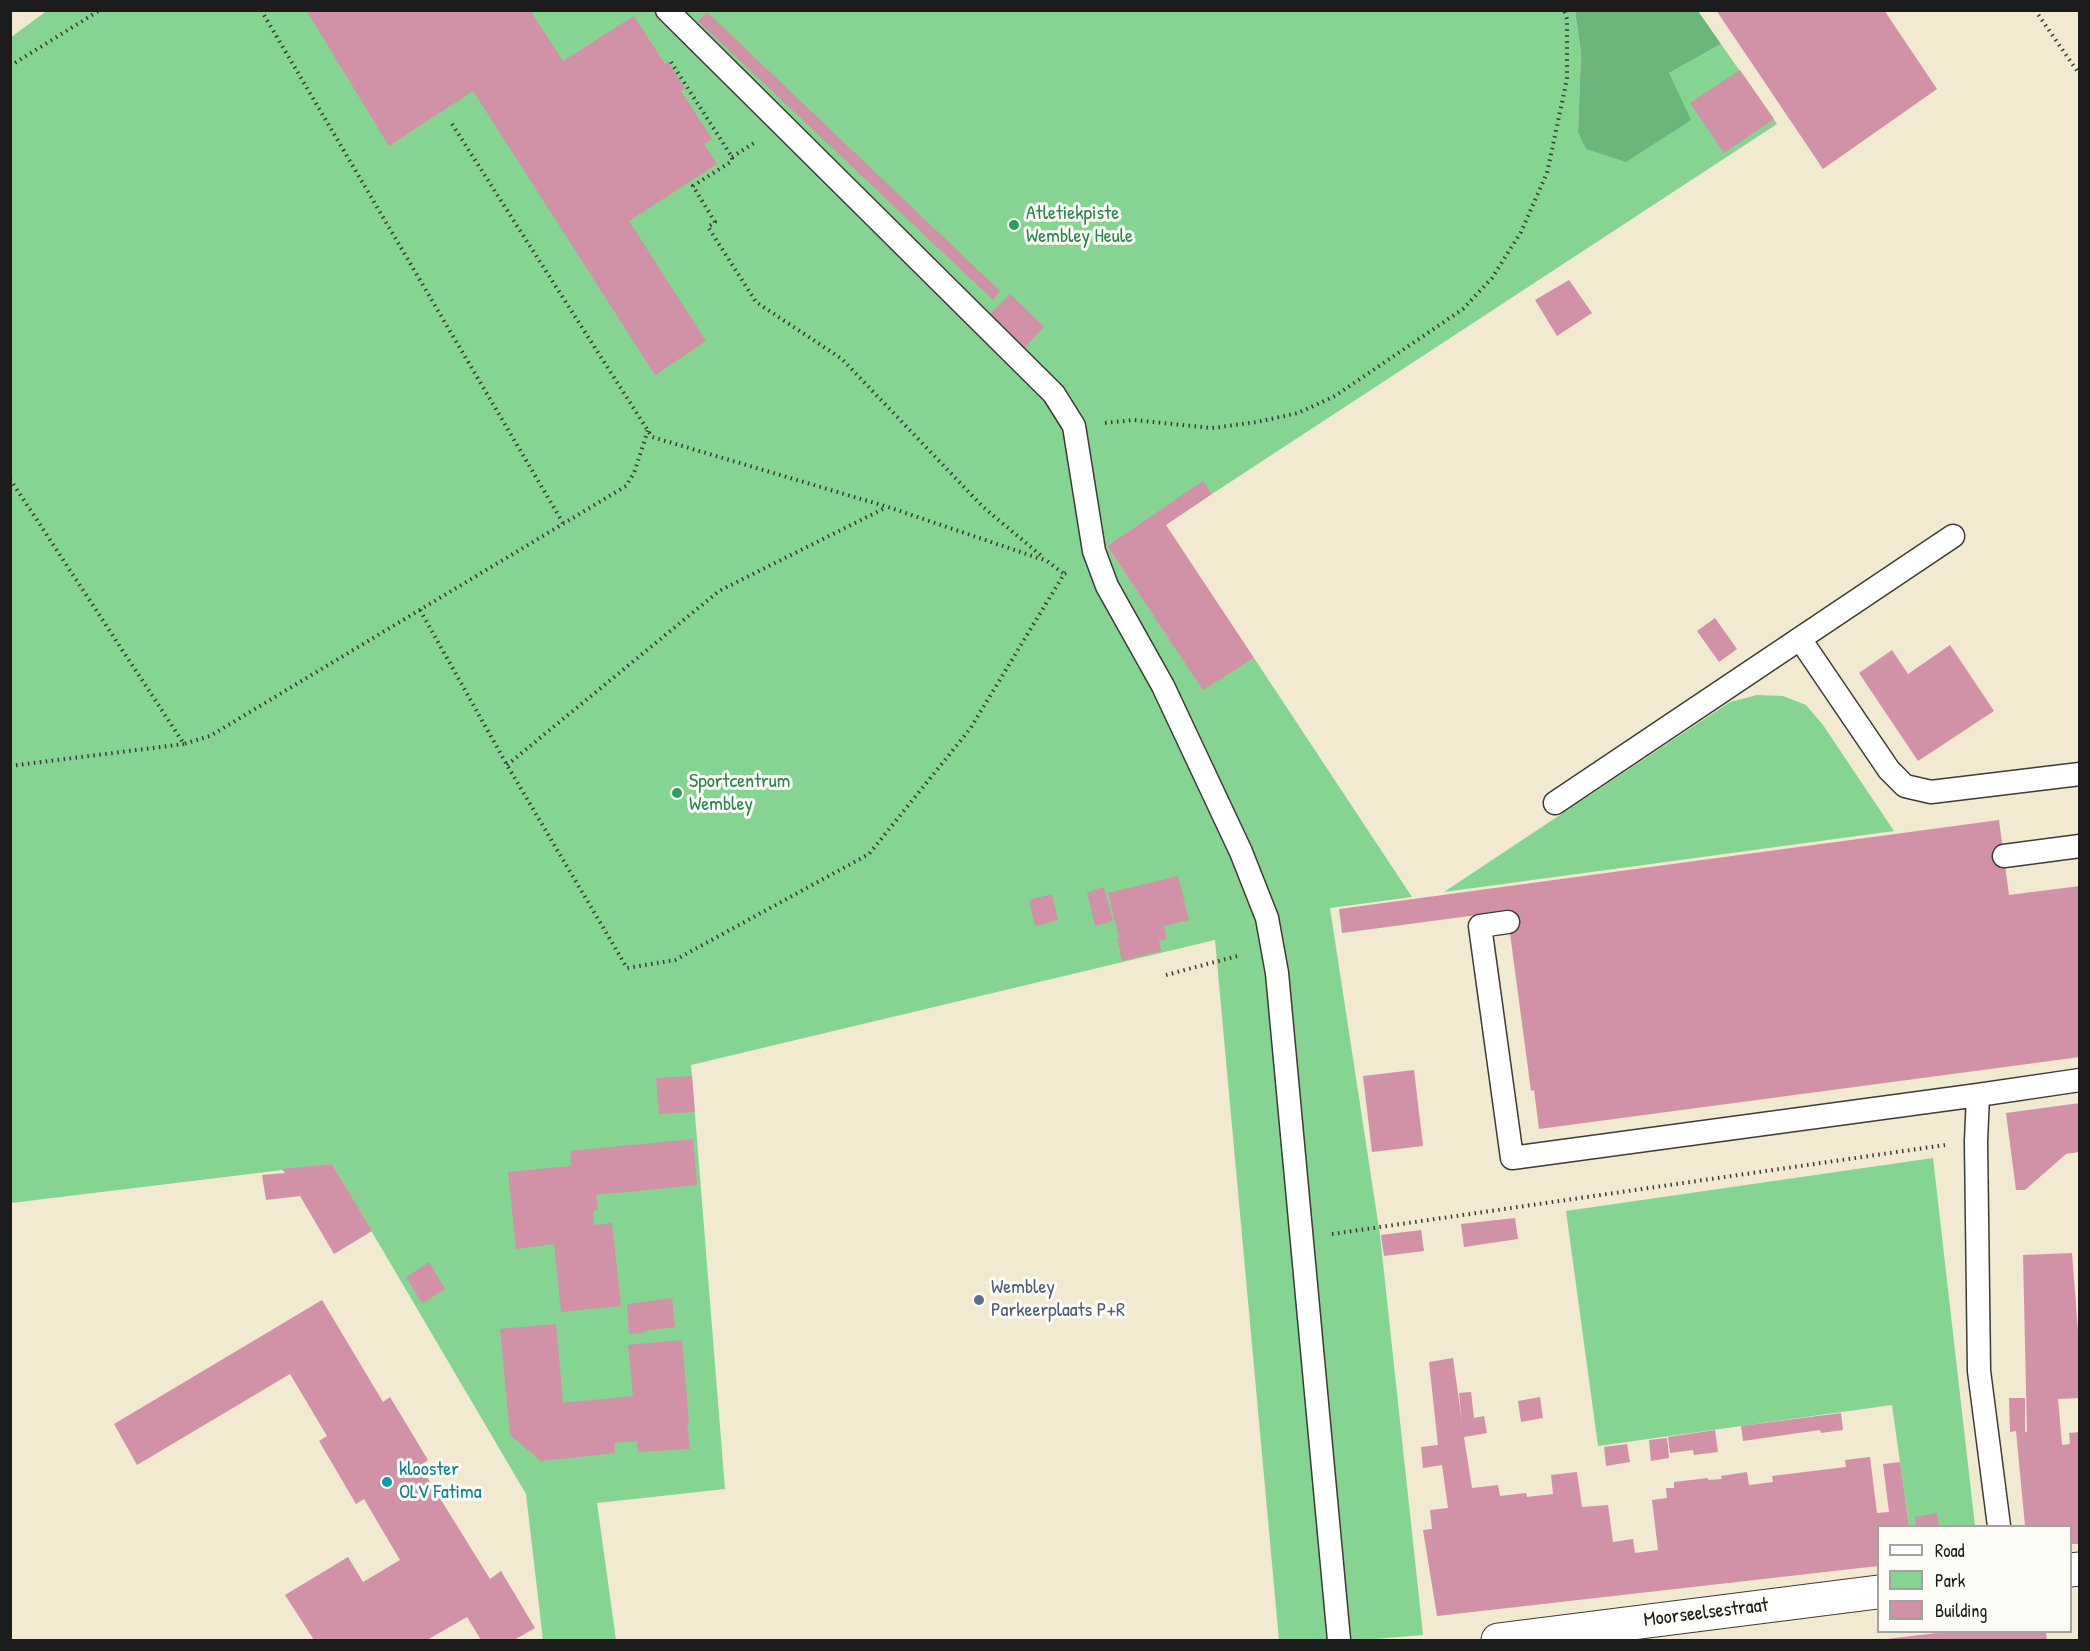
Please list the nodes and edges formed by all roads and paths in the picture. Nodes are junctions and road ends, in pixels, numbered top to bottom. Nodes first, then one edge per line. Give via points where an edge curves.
1 (100, 10) edge
2 (261, 10) edge
3 (667, 10) edge
4 (1564, 10) edge
5 (2035, 10) edge
6 (669, 59) dead end
7 (10, 66) edge
8 (2079, 75) edge
9 (452, 124) dead end
10 (1074, 426) junction
11 (648, 430) junction
12 (10, 478) edge
13 (888, 507) junction
14 (564, 523) junction
15 (1953, 536) dead end
16 (1047, 561) junction
17 (420, 610) junction
18 (1800, 639) junction
19 (184, 744) junction
20 (507, 765) junction
21 (10, 766) edge
22 (2079, 774) edge
23 (1555, 803) dead end
24 (2079, 846) edge
25 (2004, 856) dead end
26 (1508, 922) dead end
27 (1272, 946) junction
28 (1166, 975) dead end
29 (2079, 1080) edge
30 (1978, 1095) junction
31 (1976, 1141) junction
32 (1302, 1238) junction
33 (1999, 1525) edge
34 (1877, 1592) edge
35 (1338, 1641) edge
36 (1498, 1641) edge

1 - 7 path
2 - 14 path
3 - 10 lane via 1054,393
4 - 10 path via 1567,79 1547,173 1521,232 1492,278 1463,309 1335,396 1298,412 1212,428 1134,420
5 - 8 path
6 - 16 path via 732,157 732,161 693,186 715,222 708,227 756,302 842,359 983,507
9 - 11 path
10 - 27 lane via 1094,551 1107,585 1163,686 1241,852 1267,918
11 - 13 path via 652,437
11 - 14 path via 626,486
12 - 19 path
13 - 16 path
13 - 20 path via 719,591
14 - 17 path
15 - 18 lane
16 - 20 path via 1064,574 970,729 868,854 675,960 627,968
17 - 19 path via 210,736
17 - 20 path
18 - 22 lane via 1889,770 1905,786 1931,792
18 - 23 lane
19 - 21 path
24 - 25 lane
26 - 30 lane via 1480,926 1512,1158
27 - 28 path
27 - 32 lane
29 - 30 lane
30 - 31 lane
31 - 32 path
31 - 33 lane via 1979,1371
32 - 35 lane
34 - 36 street, Moorseelsestraat

